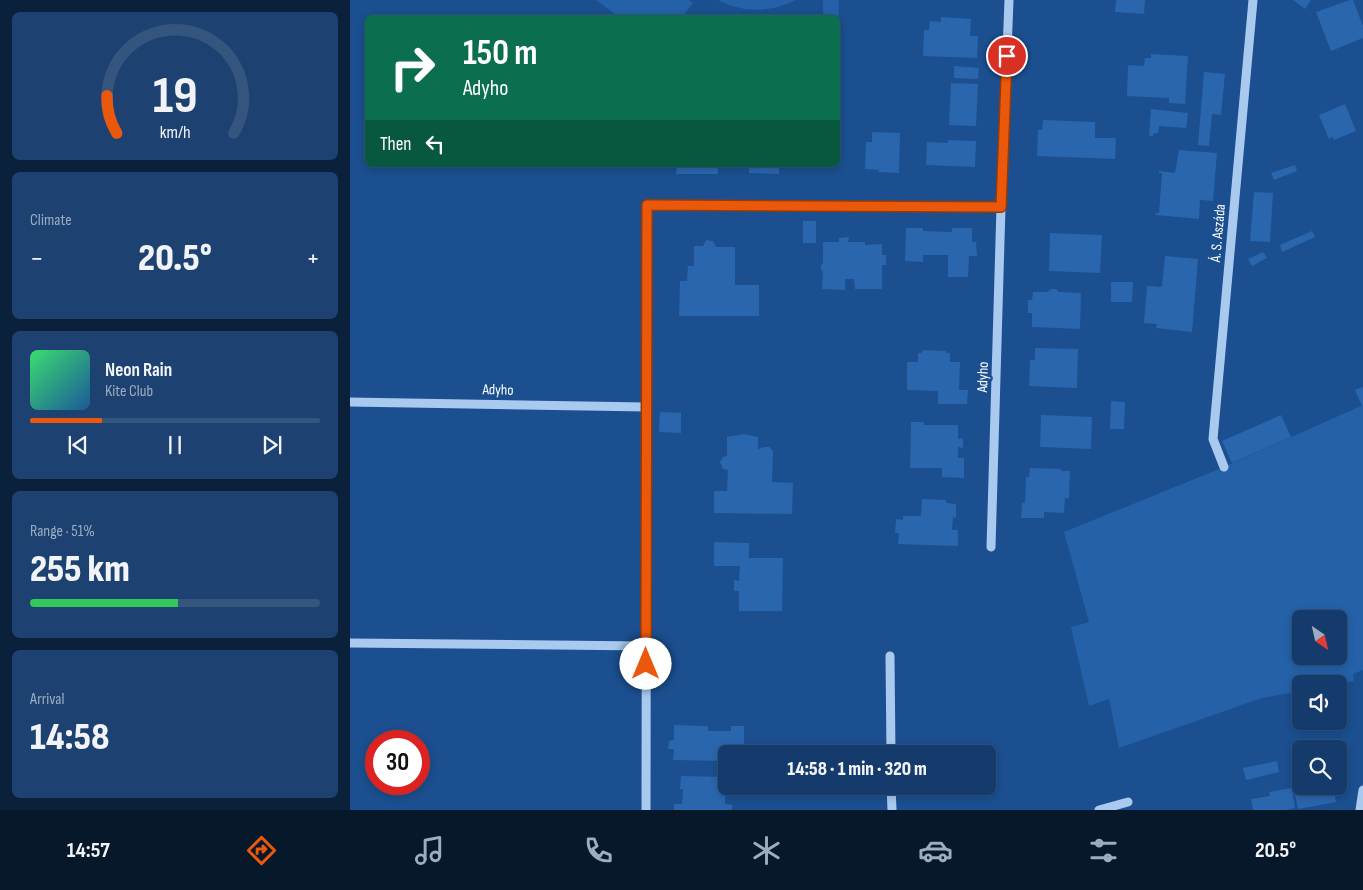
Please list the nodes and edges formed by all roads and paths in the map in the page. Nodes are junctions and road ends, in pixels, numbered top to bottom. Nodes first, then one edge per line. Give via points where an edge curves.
1 (1010, 0) edge
2 (1253, 0) edge
3 (1001, 207) junction
4 (350, 402) edge
5 (646, 406) junction
6 (1224, 467) dead end
7 (991, 547) dead end
8 (350, 643) edge
9 (646, 646) junction
10 (890, 656) dead end
11 (891, 745) edge
12 (1363, 790) edge
13 (891, 795) edge
14 (1128, 802) dead end
15 (646, 810) edge
16 (892, 810) edge
17 (1099, 810) edge
18 (1360, 810) edge

1 - 3 street, Adyho
2 - 6 street, Á. S. Aszáda via 1213,439
3 - 5 street via 647,205
3 - 7 street, Adyho
4 - 5 street, Adyho
5 - 9 street
8 - 9 street
9 - 15 street
10 - 11 street
12 - 18 street
13 - 16 street
14 - 17 street

